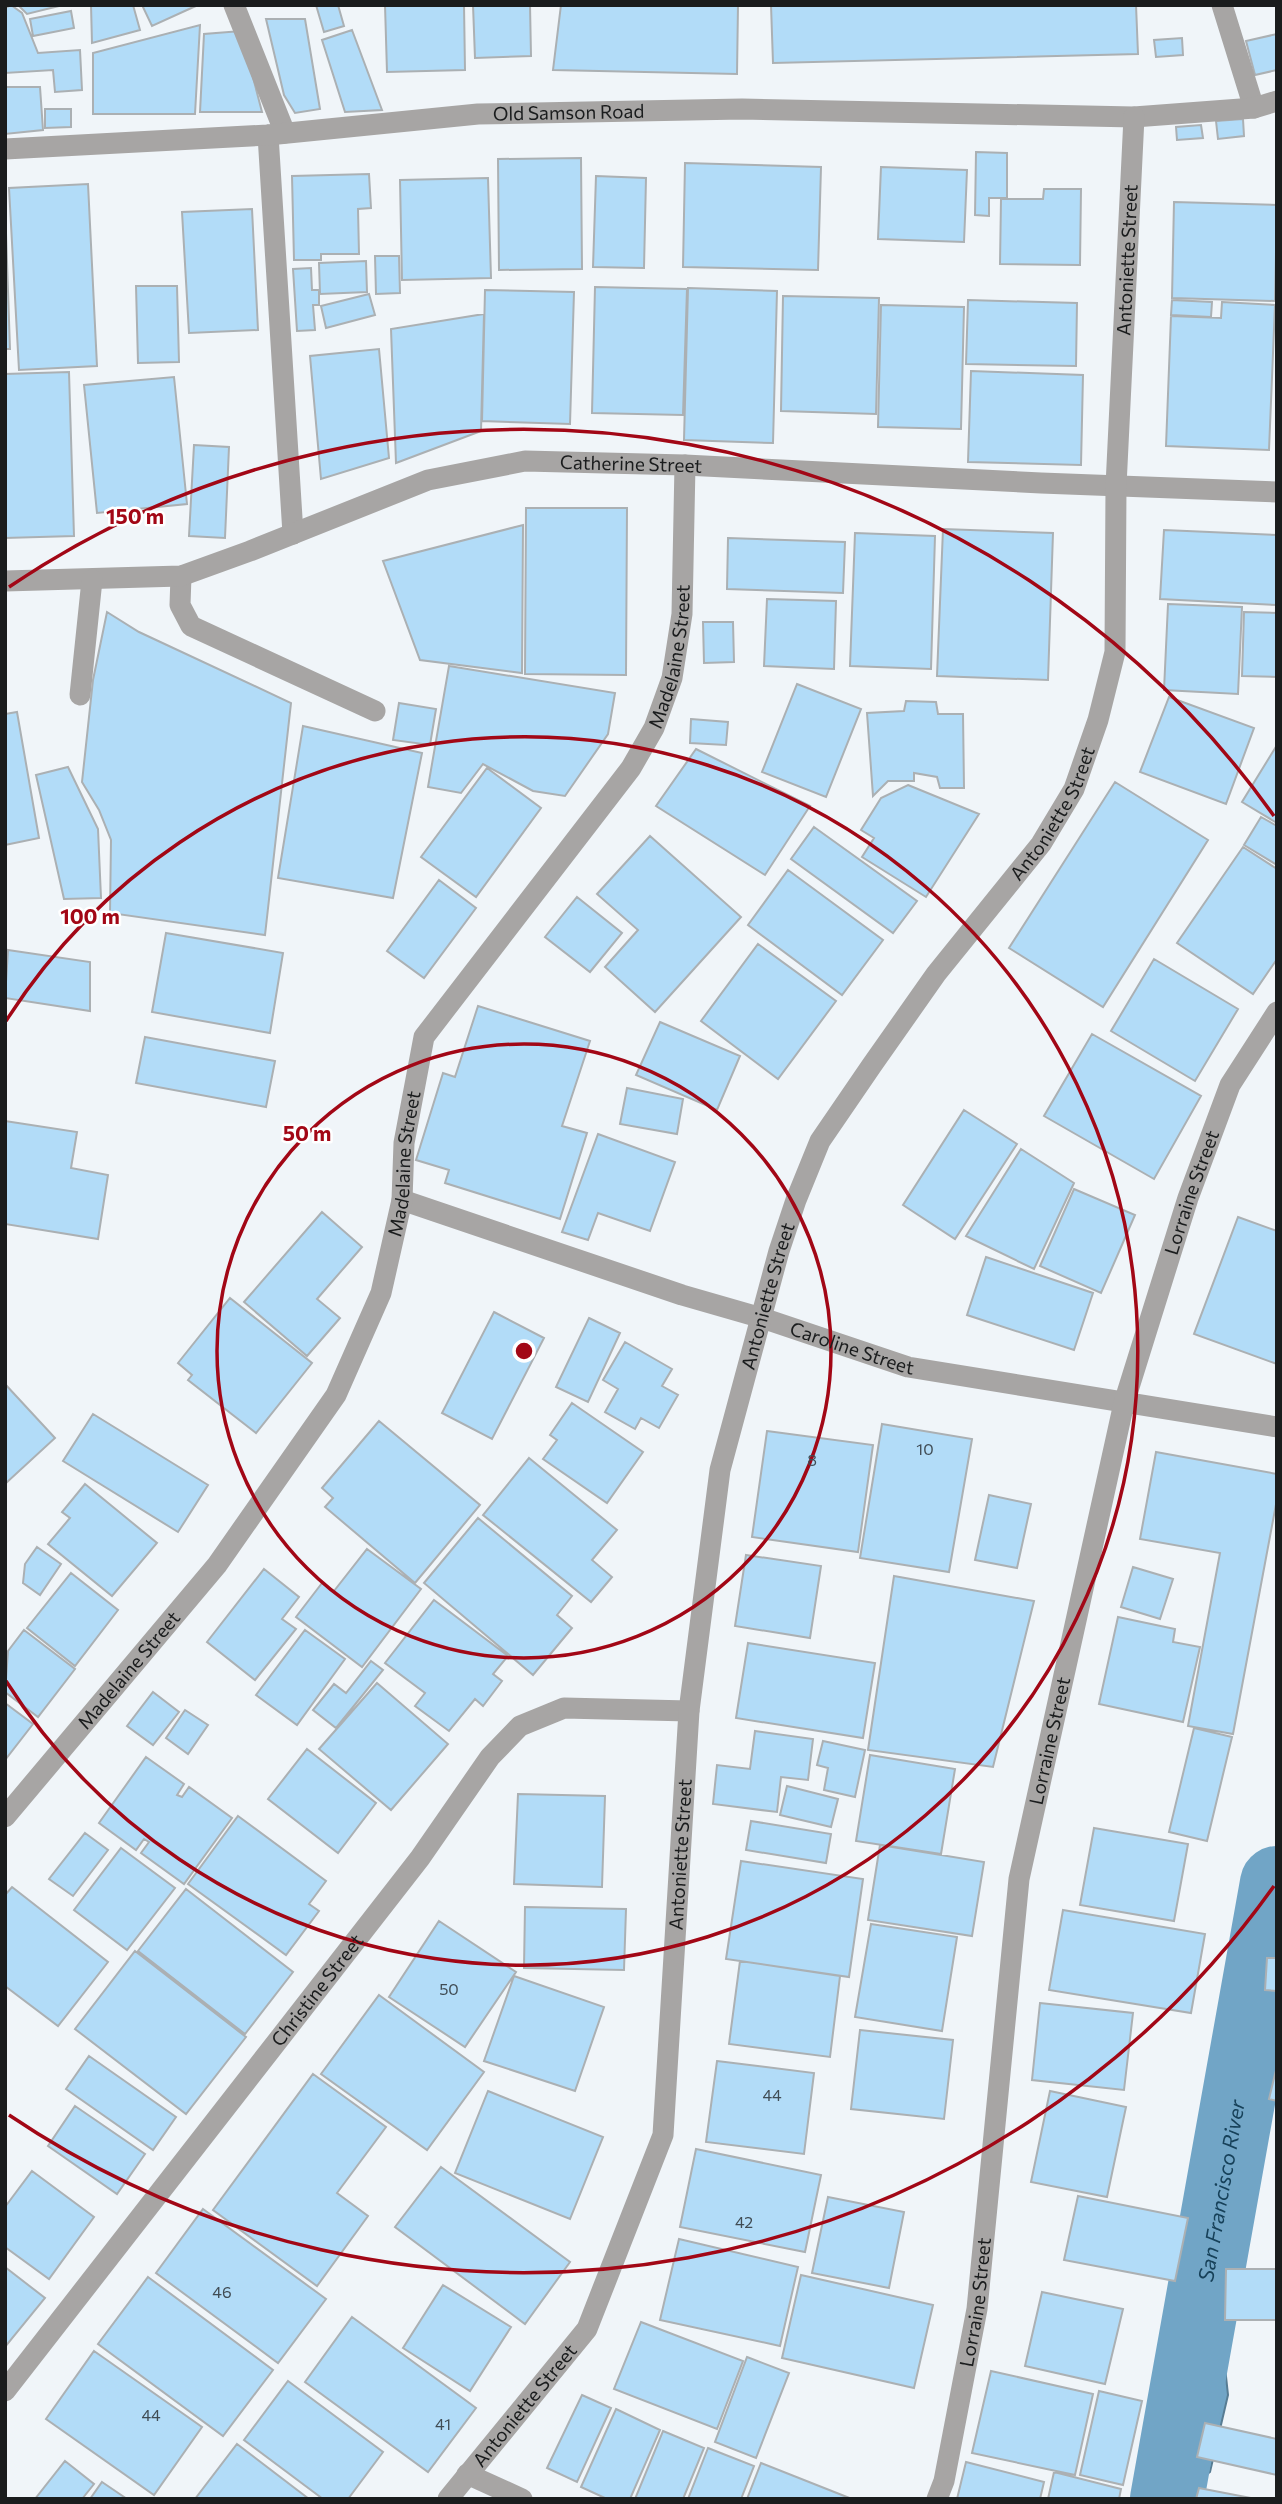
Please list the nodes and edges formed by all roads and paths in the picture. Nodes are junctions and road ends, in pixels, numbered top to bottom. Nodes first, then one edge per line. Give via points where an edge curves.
1 (234, 5) edge
2 (1222, 5) edge
3 (1277, 100) edge
4 (1254, 108) junction
5 (1134, 117) junction
6 (276, 134) junction
7 (5, 149) edge
8 (685, 465) junction
9 (1116, 486) junction
10 (1277, 492) edge
11 (293, 534) junction
12 (181, 576) junction
13 (92, 580) junction
14 (5, 581) edge
15 (80, 695) dead end
16 (375, 711) dead end
17 (1277, 1012) edge
18 (402, 1200) junction
19 (762, 1318) junction
20 (1125, 1403) junction
21 (1277, 1427) edge
22 (689, 1711) junction
23 (5, 1817) edge
24 (5, 2390) edge
25 (467, 2474) junction
26 (448, 2499) edge
27 (522, 2499) edge
28 (937, 2499) edge

1 - 6 street
2 - 4 street
3 - 4 street
4 - 5 street
5 - 6 street, Old Samson Road via 742,109 478,114
5 - 9 street, Antoniette Street
6 - 7 street, Old Samson Road
6 - 11 street
8 - 9 street, Catherine Street
8 - 11 street, Catherine Street via 526,461 428,481
8 - 18 street, Madelaine Street via 682,614 672,678 654,728 631,768 424,1037 404,1143
9 - 10 street, Catherine Street
9 - 19 street, Antoniette Street via 1115,652 1074,789 1041,845 936,974 820,1141 779,1251
11 - 12 street, Catherine Street
12 - 13 street, Catherine Street
12 - 16 street via 180,605 191,626
13 - 14 street, Catherine Street
13 - 15 street
17 - 20 street, Lorraine Street via 1230,1085 1188,1198
18 - 19 street, Caroline Street
18 - 23 street, Madelaine Street via 381,1293 336,1395 217,1565
19 - 20 street, Caroline Street via 908,1367
19 - 22 street, Antoniette Street via 720,1470
20 - 21 street, Caroline Street
20 - 28 street, Lorraine Street via 1019,1879 977,2309
22 - 24 street, Christine Street via 565,1708 520,1726 490,1757 420,1858
22 - 25 street, Antoniette Street via 663,2135 587,2329
25 - 26 street, Antoniette Street
25 - 27 street

